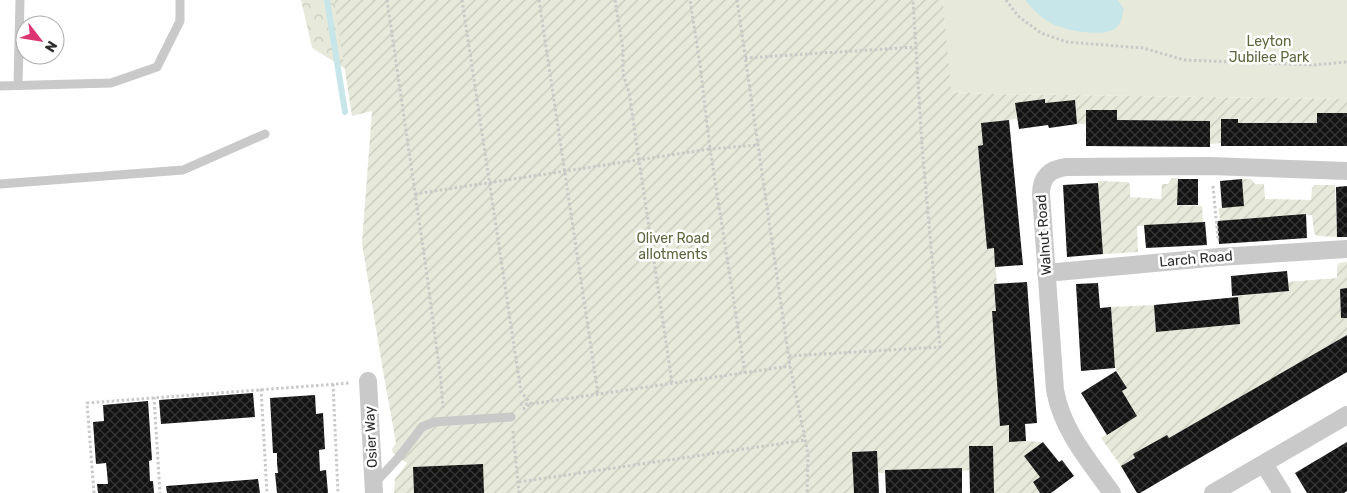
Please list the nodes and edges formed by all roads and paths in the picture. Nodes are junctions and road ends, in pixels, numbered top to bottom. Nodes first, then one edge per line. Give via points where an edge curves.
1 (20, 0) edge
2 (180, 0) edge
3 (387, 0) edge
4 (462, 0) edge
5 (539, 0) edge
6 (615, 0) edge
7 (690, 0) edge
8 (736, 0) edge
9 (913, 0) edge
10 (1006, 0) edge
11 (916, 47) junction
12 (745, 58) junction
13 (1347, 62) edge
14 (18, 85) junction
15 (0, 86) edge
16 (265, 134) dead end
17 (758, 144) junction
18 (710, 149) junction
19 (640, 161) junction
20 (1212, 166) junction
21 (565, 171) junction
22 (1347, 171) edge
23 (490, 182) junction
24 (0, 184) edge
25 (415, 194) junction
26 (1347, 249) edge
27 (1219, 257) junction
28 (1046, 273) junction
29 (789, 356) junction
30 (790, 366) junction
31 (745, 373) junction
32 (368, 381) joint
33 (672, 383) junction
34 (333, 384) junction
35 (261, 389) junction
36 (598, 394) junction
37 (154, 397) junction
38 (518, 404) dead end
39 (531, 404) junction
40 (452, 409) dead end
41 (1347, 415) edge
42 (511, 417) junction
43 (805, 440) junction
44 (1264, 464) junction
45 (519, 482) junction
46 (374, 489) edge
47 (94, 493) edge
48 (160, 493) edge
49 (267, 493) edge
50 (338, 493) edge
51 (519, 493) edge
52 (807, 493) edge
53 (1112, 493) edge
54 (1213, 493) edge
55 (1282, 493) edge

1 - 14 lane
2 - 14 lane via 180,21 157,67 111,83
3 - 25 path
4 - 23 path
5 - 21 path
6 - 19 path via 623,74
7 - 18 path
8 - 12 path
9 - 11 path
10 - 13 path via 1018,16 1041,33 1067,42 1143,48 1184,60 1314,65
11 - 12 path
11 - 29 path via 940,347
12 - 17 path
14 - 15 lane
16 - 24 lane via 183,170
17 - 18 path
17 - 29 path
18 - 19 path
18 - 31 path
19 - 21 path
19 - 33 path
20 - 22 street, Walnut Road
20 - 27 path
20 - 28 street, Walnut Road via 1066,167 1052,171 1040,186
21 - 23 path
21 - 36 path
23 - 25 path
23 - 39 path via 521,392
25 - 40 path via 443,409
26 - 27 street, Larch Road
27 - 28 street, Larch Road
28 - 53 street, Walnut Road via 1058,407 1072,436
29 - 30 path
30 - 31 path
30 - 43 path
31 - 33 path
32 - 34 path
32 - 46 street, Osier Way
33 - 36 path
34 - 35 path
34 - 50 path
35 - 37 path
35 - 49 path
36 - 39 path
37 - 47 path via 87,403
37 - 48 path
38 - 39 path
39 - 42 path
41 - 44 street
42 - 45 path
42 - 46 lane via 434,422 422,427
43 - 45 path
43 - 52 path
44 - 54 street
44 - 55 street
45 - 51 path

